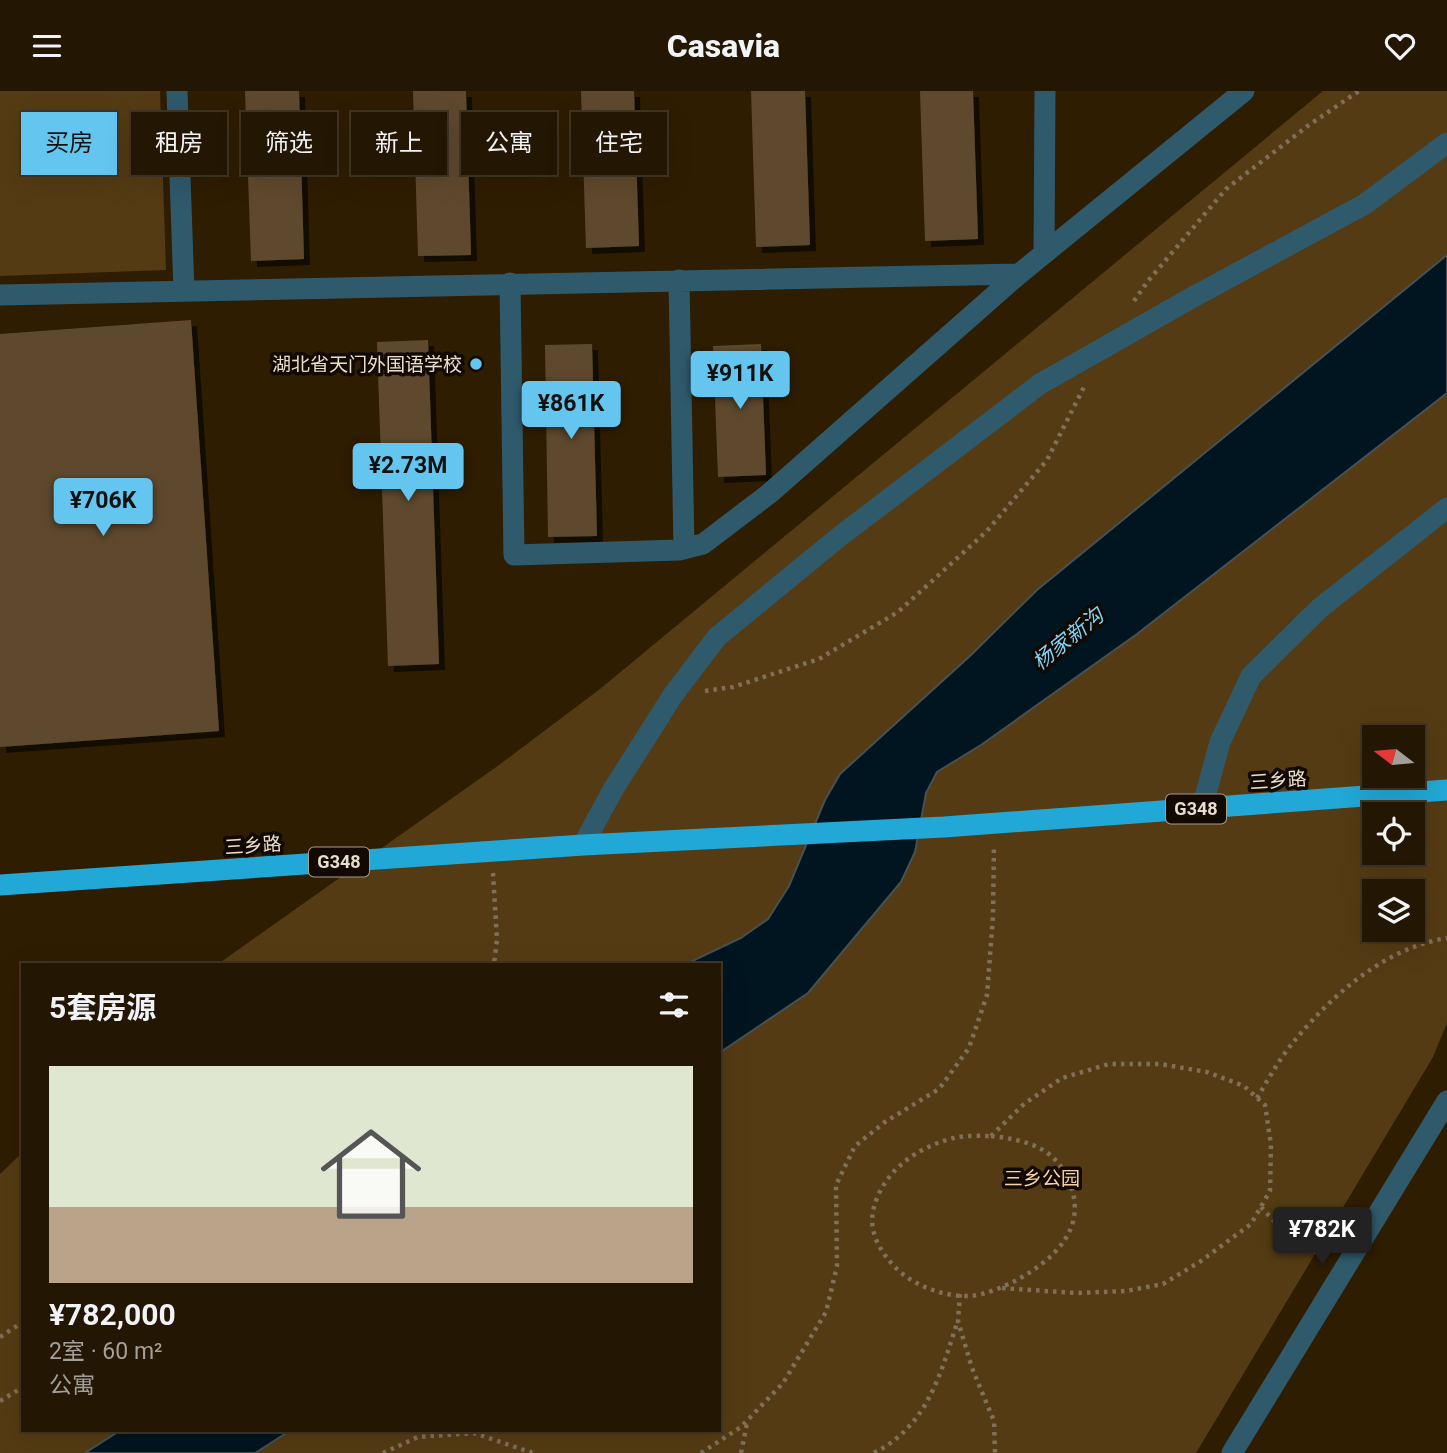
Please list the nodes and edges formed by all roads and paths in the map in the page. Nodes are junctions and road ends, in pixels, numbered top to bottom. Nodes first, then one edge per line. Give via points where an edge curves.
1 (177, 91) edge
2 (1045, 91) edge
3 (1244, 91) edge
4 (1359, 91) edge
5 (1447, 142) edge
6 (1044, 252) junction
7 (1019, 274) junction
8 (679, 280) junction
9 (510, 283) junction
10 (184, 291) junction
11 (0, 295) edge
12 (1133, 303) dead end
13 (1105, 347) junction
14 (1447, 507) edge
15 (684, 549) junction
16 (673, 695) junction
17 (1447, 790) edge
18 (1202, 808) junction
19 (994, 824) junction
20 (588, 845) junction
21 (492, 851) junction
22 (0, 885) edge
23 (1447, 937) edge
24 (494, 963) edge
25 (1257, 1098) junction
26 (1447, 1101) edge
27 (991, 1136) junction
28 (1261, 1207) junction
29 (1345, 1271) junction
30 (1001, 1288) junction
31 (960, 1294) junction
32 (958, 1321) junction
33 (21, 1323) edge
34 (0, 1337) edge
35 (21, 1388) edge
36 (0, 1401) edge
37 (747, 1421) junction
38 (383, 1453) edge
39 (533, 1453) edge
40 (701, 1453) edge
41 (741, 1453) edge
42 (874, 1453) edge
43 (995, 1453) edge
44 (1232, 1453) edge

1 - 10 street
2 - 6 street
3 - 6 street
4 - 12 path via 1226,190
5 - 13 street via 1365,204
6 - 7 street
7 - 8 street
7 - 15 street via 770,493 703,544
8 - 9 street
8 - 15 street
9 - 10 street
9 - 15 street via 514,555
10 - 11 street
13 - 16 street via 1040,384 839,537 717,637
13 - 16 path via 1046,460 986,531 898,612 819,659 733,687
14 - 18 street via 1320,608 1251,676 1220,741
16 - 20 street via 614,788
17 - 18 highway, 三乡路 / G348
18 - 19 highway, 三乡路 / G348
19 - 20 highway, 三乡路 / G348
19 - 37 path via 987,995 969,1048 939,1089 855,1146 836,1185 838,1266 826,1312 783,1383
20 - 21 highway, 三乡路 / G348
21 - 22 highway, 三乡路 / G348
21 - 24 path
23 - 25 path via 1377,964 1328,1004 1294,1041
25 - 27 path via 1244,1086 1208,1072 1160,1064 1109,1064 1062,1078 1024,1104
25 - 28 path via 1265,1105 1271,1145 1270,1191
26 - 29 street
27 - 30 path via 1023,1140 1052,1156 1075,1196 1073,1224 1057,1252 1036,1270
27 - 31 path via 955,1138 924,1149 897,1167 873,1209 872,1231 883,1254 903,1276 939,1292
28 - 29 path via 1282,1230
28 - 30 path via 1251,1224 1163,1284 1076,1293
29 - 44 street
30 - 31 path
31 - 32 path
32 - 42 path via 937,1382 917,1421
32 - 43 path via 994,1421
33 - 34 path
35 - 36 path
37 - 40 path
37 - 41 path
38 - 39 path via 418,1437 474,1433

